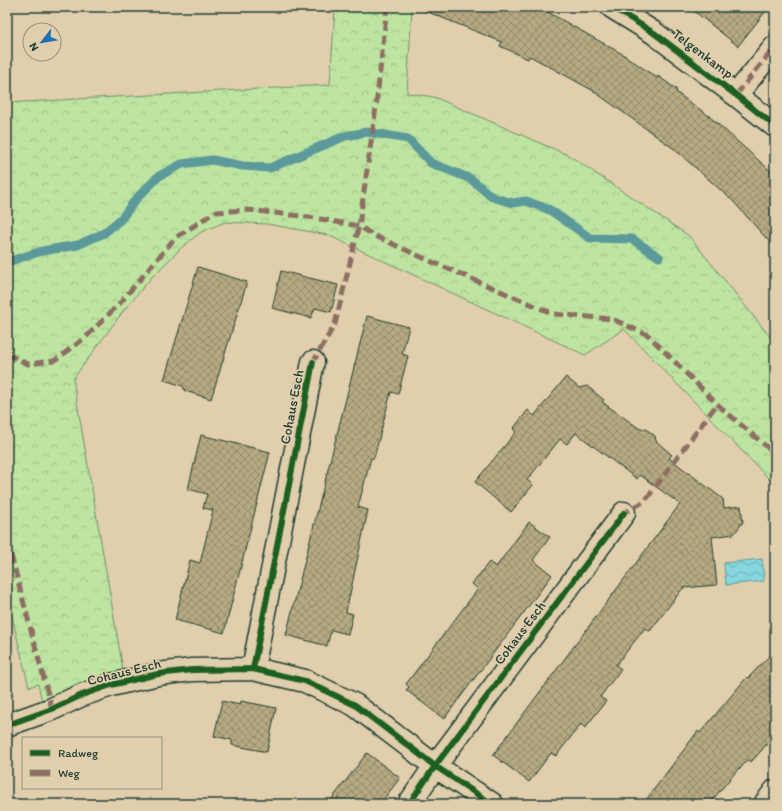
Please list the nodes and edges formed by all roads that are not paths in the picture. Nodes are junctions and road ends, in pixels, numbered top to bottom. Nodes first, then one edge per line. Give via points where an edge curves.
1 (612, 7) edge
2 (775, 47) edge
3 (736, 95) junction
4 (775, 126) edge
5 (313, 362) dead end
6 (624, 513) dead end
7 (253, 668) junction
8 (7, 725) edge
9 (435, 766) junction
10 (775, 791) edge
11 (409, 804) edge
12 (492, 804) edge
13 (765, 804) edge

1 - 3 street, Telgenkamp via 654,33
2 - 3 street, Telgenkamp
3 - 4 street, Telgenkamp
5 - 7 street, Cohaus Esch
6 - 9 street, Cohaus Esch
7 - 8 street, Cohaus Esch via 158,674 111,685 82,695 52,710
7 - 9 street, Cohaus Esch via 304,681 355,705
9 - 11 street, Cohaus Esch
9 - 12 street, Cohaus Esch
10 - 13 street

